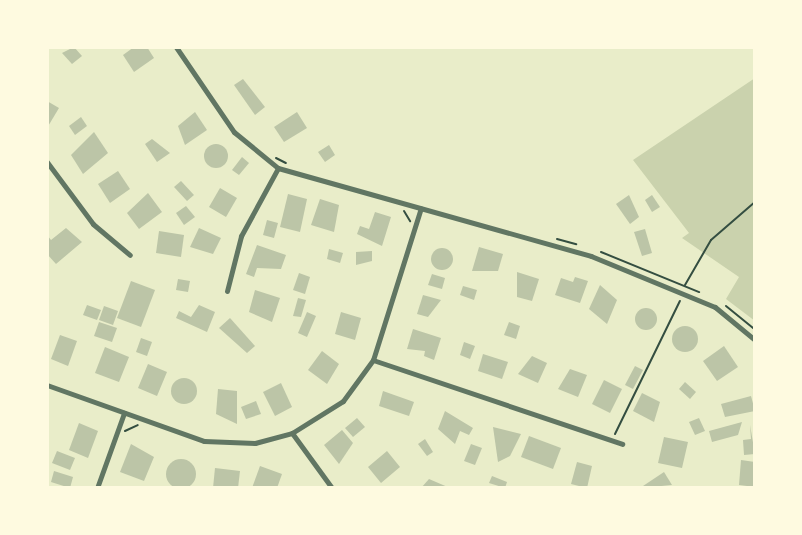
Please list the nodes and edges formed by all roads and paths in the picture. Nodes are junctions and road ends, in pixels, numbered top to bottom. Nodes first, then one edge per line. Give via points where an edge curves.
1 (176, 47) edge
2 (267, 154) dead end
3 (47, 162) edge
4 (291, 165) dead end
5 (278, 168) junction
6 (755, 202) edge
7 (421, 208) junction
8 (402, 209) dead end
9 (409, 231) dead end
10 (130, 255) dead end
11 (684, 286) dead end
12 (227, 291) dead end
13 (682, 298) dead end
14 (755, 340) edge
15 (373, 360) junction
16 (47, 385) edge
17 (124, 413) junction
18 (143, 426) dead end
19 (292, 433) junction
20 (123, 434) dead end
21 (615, 434) dead end
22 (622, 444) dead end
23 (97, 488) edge
24 (332, 488) edge

1 - 5 street via 234,132
2 - 4 path
3 - 10 street via 93,224
5 - 7 street
5 - 12 street via 241,236
6 - 11 path via 711,240
7 - 14 street via 665,284 715,307
7 - 15 street
8 - 9 path
13 - 21 path
15 - 19 street via 343,401
15 - 22 street
16 - 17 street
17 - 19 street via 227,444
17 - 23 street
18 - 20 path via 132,425
19 - 24 street

